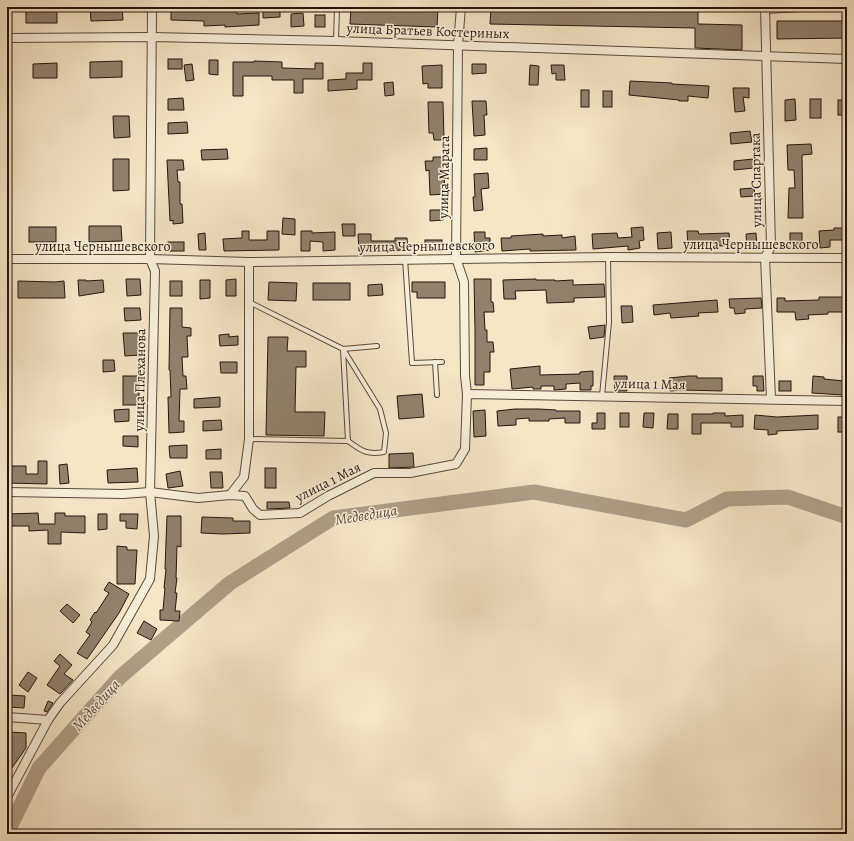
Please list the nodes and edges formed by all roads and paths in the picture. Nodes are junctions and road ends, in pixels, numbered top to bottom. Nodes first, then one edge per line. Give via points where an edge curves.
1 (152, 7) edge
2 (337, 7) edge
3 (461, 7) edge
4 (840, 7) edge
5 (765, 9) edge
6 (7, 38) edge
7 (152, 38) junction
8 (336, 41) junction
9 (458, 45) junction
10 (766, 56) junction
11 (847, 59) edge
12 (608, 257) junction
13 (765, 257) junction
14 (456, 258) junction
15 (847, 258) edge
16 (7, 259) edge
17 (150, 259) junction
18 (404, 259) junction
19 (249, 262) junction
20 (248, 301) junction
21 (377, 346) dead end
22 (343, 349) junction
23 (435, 362) junction
24 (442, 362) dead end
25 (467, 394) junction
26 (437, 395) dead end
27 (602, 396) junction
28 (771, 399) junction
29 (847, 401) edge
30 (249, 439) junction
31 (348, 441) junction
32 (7, 492) edge
33 (150, 492) junction
34 (230, 495) junction
35 (7, 717) edge
36 (48, 720) junction
37 (7, 797) edge

1 - 7 street, улица Плеханова
2 - 8 lane
3 - 9 street, улица Марата
4 - 5 lane
5 - 10 street, улица Спартака
6 - 7 street, улица Братьев Костериных
7 - 8 street, улица Братьев Костериных
7 - 17 street, улица Плеханова
8 - 9 street, улица Братьев Костериных
9 - 10 street, улица Братьев Костериных
9 - 14 street, улица Марата
10 - 11 street, улица Братьев Костериных
10 - 13 street, улица Спартака via 771,246
12 - 13 street, улица Чернышевского
12 - 14 street, улица Чернышевского
12 - 27 lane via 610,322
13 - 15 street, улица Чернышевского
13 - 28 street, улица Спартака
14 - 18 street, улица Чернышевского
14 - 25 street, улица Марата via 464,282
16 - 17 street, улица Чернышевского
17 - 19 street, улица Чернышевского
17 - 33 street, улица Плеханова via 155,271
18 - 19 street, улица Чернышевского
18 - 23 lane via 412,363
19 - 20 street
20 - 22 lane
20 - 30 street
21 - 22 lane
22 - 31 lane
22 - 31 lane via 380,409 386,433 384,452 372,454
23 - 24 lane
23 - 26 lane
25 - 27 street, улица 1 Мая
25 - 34 street, улица 1 Мая via 465,449 456,464 410,473 374,473 300,512 260,515 245,496
27 - 28 street, улица 1 Мая
28 - 29 street, улица 1 Мая
30 - 31 lane
30 - 34 street via 244,477
32 - 33 street, улица 1 Мая
33 - 34 street, улица 1 Мая via 198,498
33 - 36 street, улица Плеханова via 154,536 150,580 113,645 60,703
35 - 36 street
36 - 37 street, улица Плеханова

